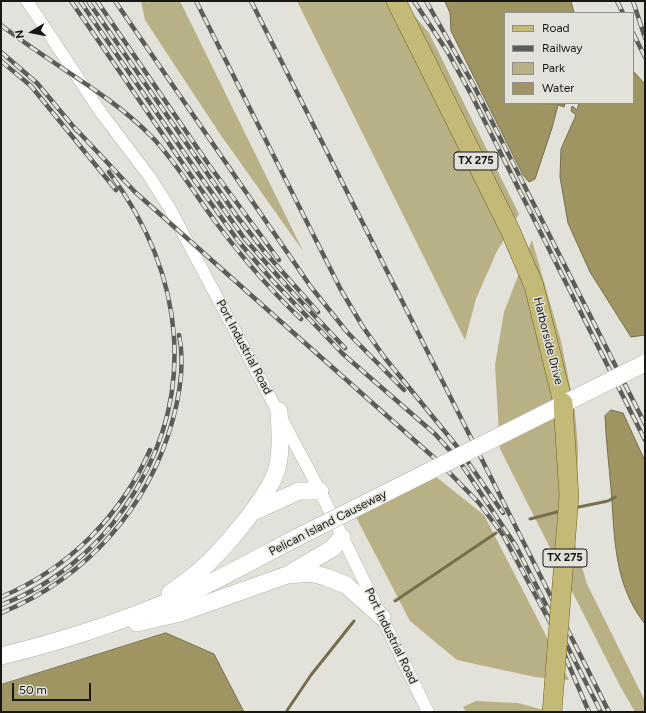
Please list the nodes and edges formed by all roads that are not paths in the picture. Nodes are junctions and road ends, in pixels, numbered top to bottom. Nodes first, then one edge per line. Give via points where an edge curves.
1 (27, 1) edge
2 (396, 1) edge
3 (645, 363) edge
4 (563, 403) junction
5 (278, 412) junction
6 (320, 491) junction
7 (253, 512) junction
8 (342, 537) junction
9 (287, 575) junction
10 (138, 614) junction
11 (382, 617) junction
12 (84, 633) junction
13 (1, 656) edge
14 (428, 712) edge
15 (552, 712) edge

1 - 5 street, Port Industrial Road via 102,114 169,207
2 - 4 main road, Harborside Drive / TX 275 via 510,230 534,286
3 - 4 main road, Pelican Island Causeway, bridge
4 - 10 main road, Pelican Island Causeway, bridge via 206,585
4 - 15 main road, Harborside Drive / TX 275, bridge via 569,496
5 - 6 street, Port Industrial Road
5 - 7 main road via 281,447 276,473
6 - 7 main road via 299,491
6 - 8 street, Port Industrial Road
7 - 10 main road via 198,573
8 - 9 main road via 333,548
8 - 11 street, Port Industrial Road
9 - 11 main road via 311,573 346,585
9 - 12 main road via 180,613
10 - 12 main road, Pelican Island Causeway
11 - 14 street, Port Industrial Road
12 - 13 main road, Pelican Island Causeway

